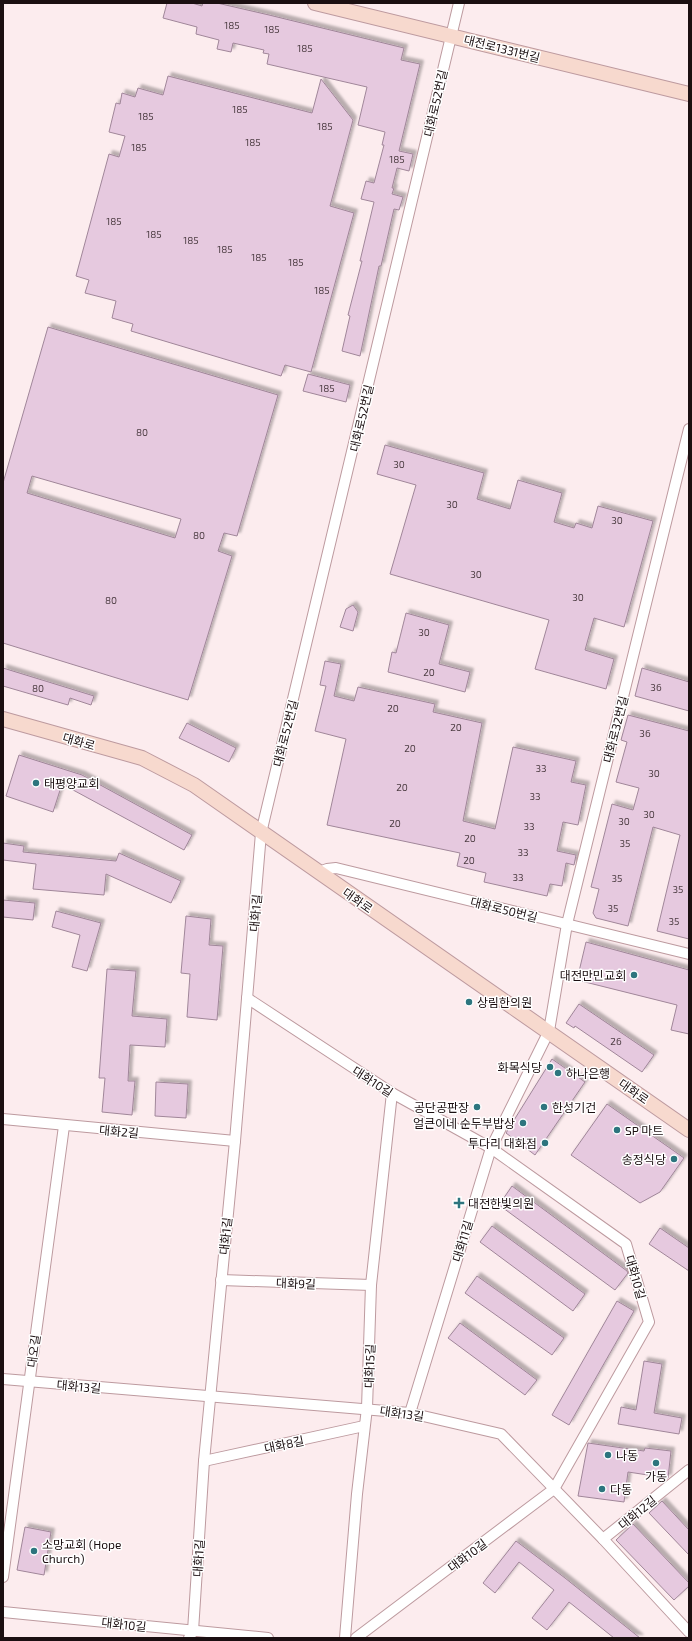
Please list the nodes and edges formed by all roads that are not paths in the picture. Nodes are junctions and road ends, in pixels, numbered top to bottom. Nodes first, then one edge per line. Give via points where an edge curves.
1 (315, 3) edge
2 (459, 3) edge
3 (451, 36) junction
4 (689, 94) edge
5 (689, 429) edge
6 (3, 719) edge
7 (261, 832) junction
8 (319, 872) junction
9 (566, 924) junction
10 (689, 954) edge
11 (247, 998) junction
12 (549, 1031) junction
13 (392, 1093) junction
14 (3, 1119) edge
15 (64, 1126) junction
16 (689, 1130) edge
17 (235, 1141) junction
18 (491, 1148) junction
19 (221, 1280) junction
20 (372, 1285) junction
21 (3, 1378) edge
22 (29, 1382) junction
23 (210, 1397) junction
24 (367, 1408) junction
25 (410, 1413) junction
26 (364, 1426) junction
27 (204, 1461) junction
28 (689, 1470) edge
29 (554, 1489) junction
30 (603, 1539) junction
31 (4, 1552) edge
32 (3, 1577) edge
33 (3, 1612) edge
34 (689, 1632) edge
35 (191, 1634) edge
36 (268, 1638) edge
37 (345, 1638) edge
38 (356, 1638) edge

1 - 3 main road, 대전로1331번길
2 - 3 street, 대화로52번길
3 - 4 main road, 대전로1331번길
3 - 7 street, 대화로52번길
5 - 9 street, 대화로32번길
6 - 7 main road, 대화로 via 142,758 194,786
7 - 8 main road, 대화로
7 - 11 street, 대화1길
8 - 9 street, 대화로50번길 via 336,868
8 - 12 main road, 대화로
9 - 10 street, 대화로50번길
9 - 12 street, 대화로32번길
11 - 13 street, 대화10길
11 - 17 street, 대화1길
12 - 16 main road, 대화로
12 - 18 street, 대화11길
13 - 18 street, 대화10길
13 - 20 street, 대화15길
14 - 15 street, 대화2길
15 - 17 street, 대화2길
15 - 22 street, 대오길
17 - 19 street, 대화1길
18 - 25 street, 대화11길
18 - 29 street, 대화10길 via 626,1244 649,1322
19 - 20 street, 대화9길
19 - 23 street, 대화1길
20 - 24 street, 대화15길
21 - 22 street, 대화13길
22 - 23 street, 대화13길
22 - 31 street, 대오길
23 - 24 street, 대화13길
23 - 27 street, 대화1길
24 - 25 street, 대화13길
24 - 26 street, 대화15길
25 - 29 street, 대화13길 via 501,1434
26 - 27 street, 대화8길
26 - 37 street, 대화15길
27 - 35 street, 대화1길
28 - 30 street, 대화12길
29 - 30 street, 대화13길
29 - 38 street, 대화10길
30 - 34 street, 대화13길
31 - 32 street, 대오길
33 - 35 street, 대화10길
35 - 36 street, 대화10길

